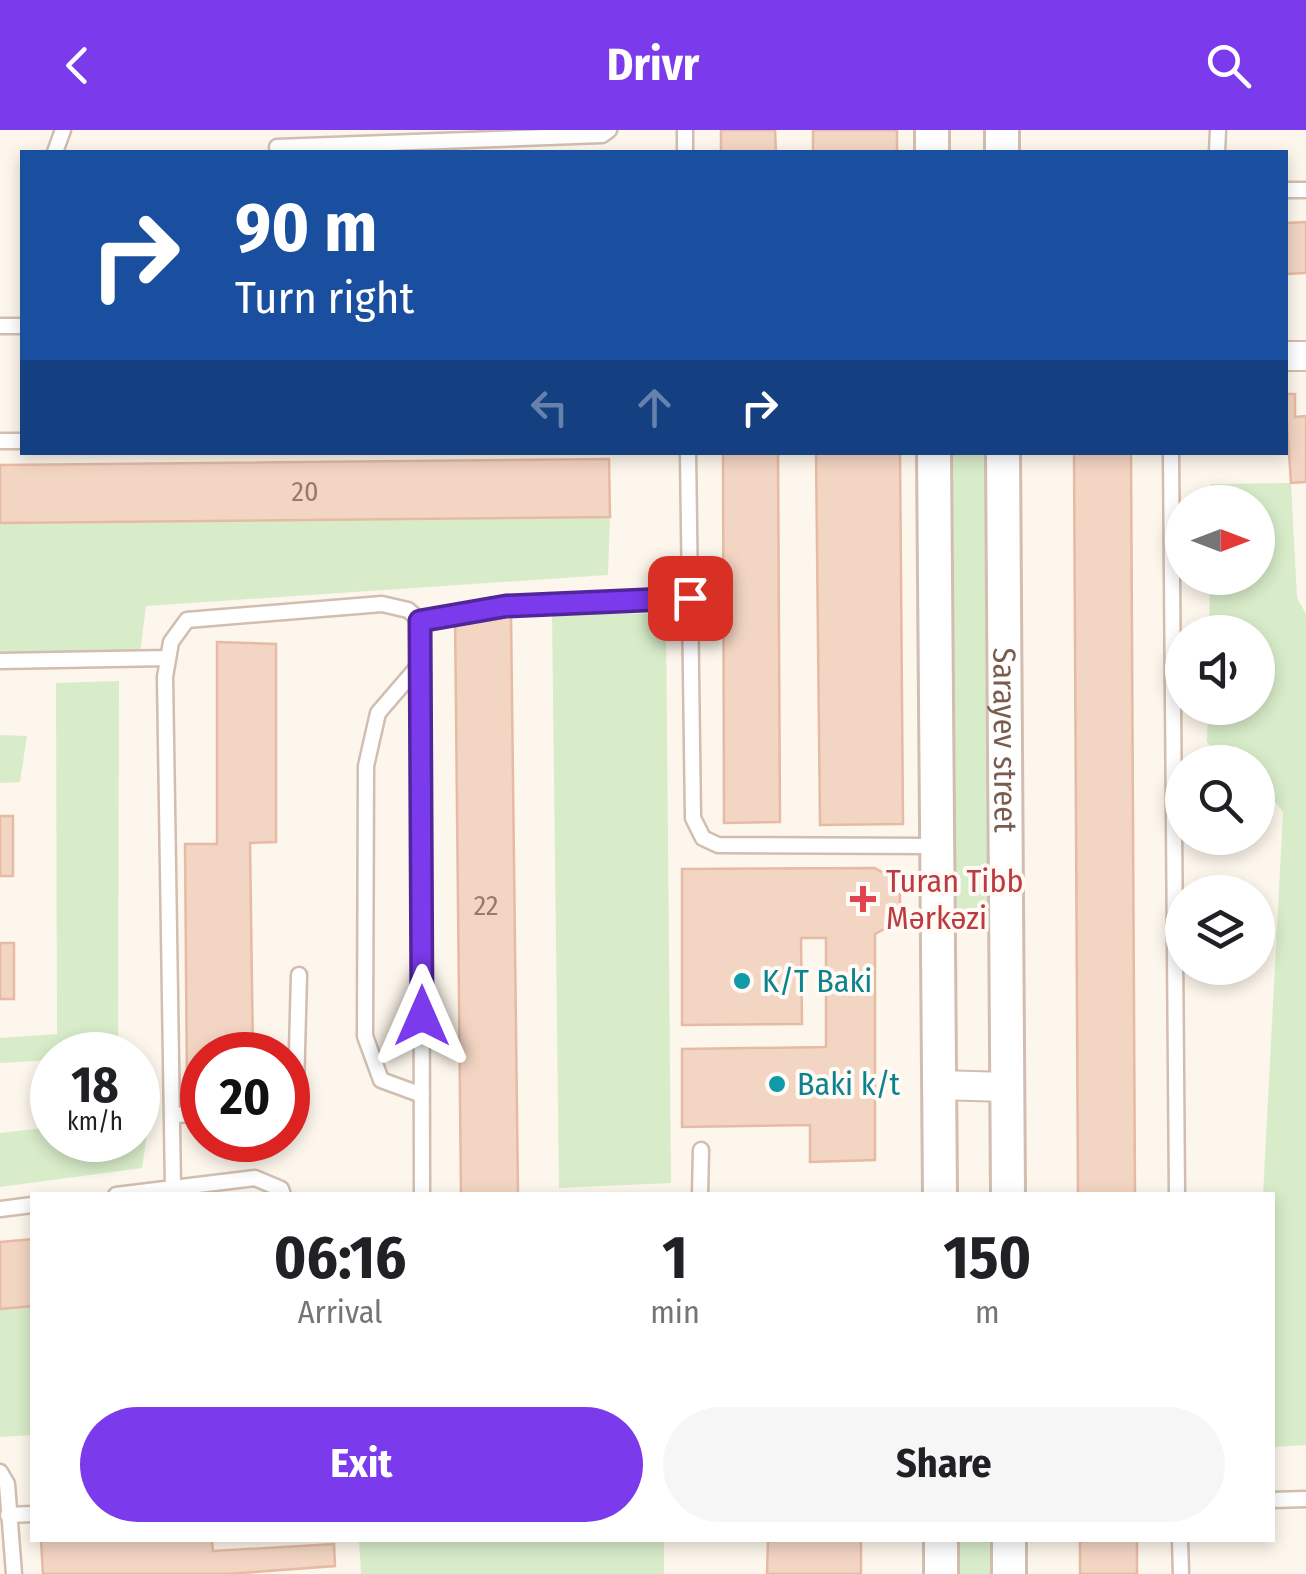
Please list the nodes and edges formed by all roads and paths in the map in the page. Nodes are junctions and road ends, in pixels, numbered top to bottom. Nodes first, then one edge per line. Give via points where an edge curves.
1 (271, 130) edge
2 (609, 130) edge
3 (276, 150) edge
4 (688, 455) edge
5 (934, 455) edge
6 (1003, 455) edge
7 (1171, 455) edge
8 (690, 598) junction
9 (420, 621) junction
10 (168, 658) junction
11 (0, 660) edge
12 (420, 664) junction
13 (935, 846) junction
14 (299, 975) dead end
15 (297, 1032) edge
16 (938, 1085) junction
17 (1008, 1087) junction
18 (422, 1095) junction
19 (172, 1115) junction
20 (180, 1115) edge
21 (700, 1150) dead end
22 (173, 1188) junction
23 (140, 1192) edge
24 (279, 1192) edge
25 (422, 1192) edge
26 (700, 1192) edge
27 (940, 1192) edge
28 (1008, 1192) edge
29 (1178, 1192) edge
30 (30, 1205) edge
31 (0, 1209) edge
32 (0, 1472) edge
33 (1306, 1499) edge
34 (1275, 1500) edge
35 (30, 1514) edge
36 (8, 1516) junction
37 (940, 1542) edge
38 (1009, 1542) edge
39 (1180, 1542) edge
40 (14, 1574) edge
41 (940, 1574) edge
42 (1009, 1574) edge
43 (1180, 1574) edge

1 - 3 lane
2 - 3 lane
4 - 8 lane
5 - 13 street
6 - 17 street, Sarayev street
7 - 29 lane
8 - 9 lane via 506,606
8 - 13 lane via 693,818 702,838 718,845
9 - 10 lane via 408,610 382,604 187,620
9 - 12 lane
10 - 11 lane
10 - 19 lane
12 - 18 lane
12 - 18 lane via 378,714 366,766 365,1036 381,1080
13 - 16 street
14 - 15 lane
16 - 17 street
16 - 27 street
17 - 28 street, Sarayev street
18 - 25 lane
19 - 20 lane
19 - 22 lane
21 - 26 lane
22 - 23 lane
22 - 24 lane via 255,1178
30 - 31 lane
32 - 36 lane
33 - 34 lane
35 - 36 lane
36 - 40 lane
37 - 41 street
38 - 42 street
39 - 43 lane

